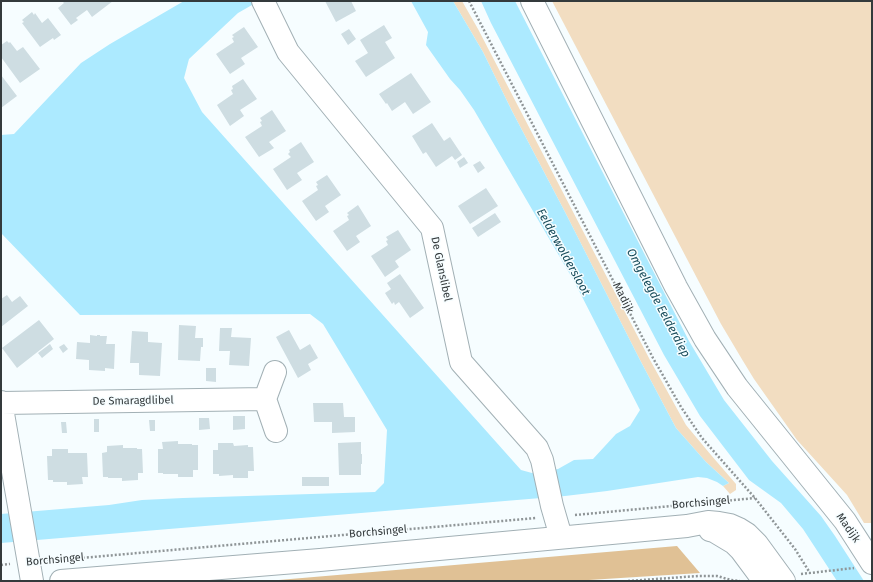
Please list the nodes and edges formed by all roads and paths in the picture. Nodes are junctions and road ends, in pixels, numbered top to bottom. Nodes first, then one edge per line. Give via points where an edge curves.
1 (469, 1) edge
2 (532, 1) edge
3 (263, 2) edge
4 (275, 372) dead end
5 (265, 399) junction
6 (1, 402) edge
7 (276, 431) dead end
8 (755, 498) junction
9 (709, 502) dead end
10 (694, 504) dead end
11 (556, 520) junction
12 (687, 526) junction
13 (1, 565) edge
14 (29, 565) edge
15 (867, 565) edge
16 (61, 581) edge
17 (628, 581) edge
18 (743, 581) edge
19 (764, 581) edge
20 (784, 581) edge

1 - 8 path, Madijk via 681,408 702,438
2 - 15 street, Madijk via 705,339 737,387 845,522
3 - 11 street, De Glanslibel via 288,52 432,228 461,362 537,448
4 - 5 street
5 - 6 street, De Smaragdlibel
5 - 7 street
6 - 14 street, De Smaragdlibel
8 - 9 path, Borchsingel
8 - 15 path, Madijk via 795,549 810,573
10 - 11 path, Borchsingel
11 - 12 street, Borchsingel
11 - 14 path, Borchsingel
11 - 16 street, Borchsingel via 320,560
12 - 19 street, Borchsingel via 714,532 734,544
12 - 20 street, Borchsingel via 708,522 739,529 757,544
13 - 14 path, Borchsingel
17 - 18 path via 717,576

